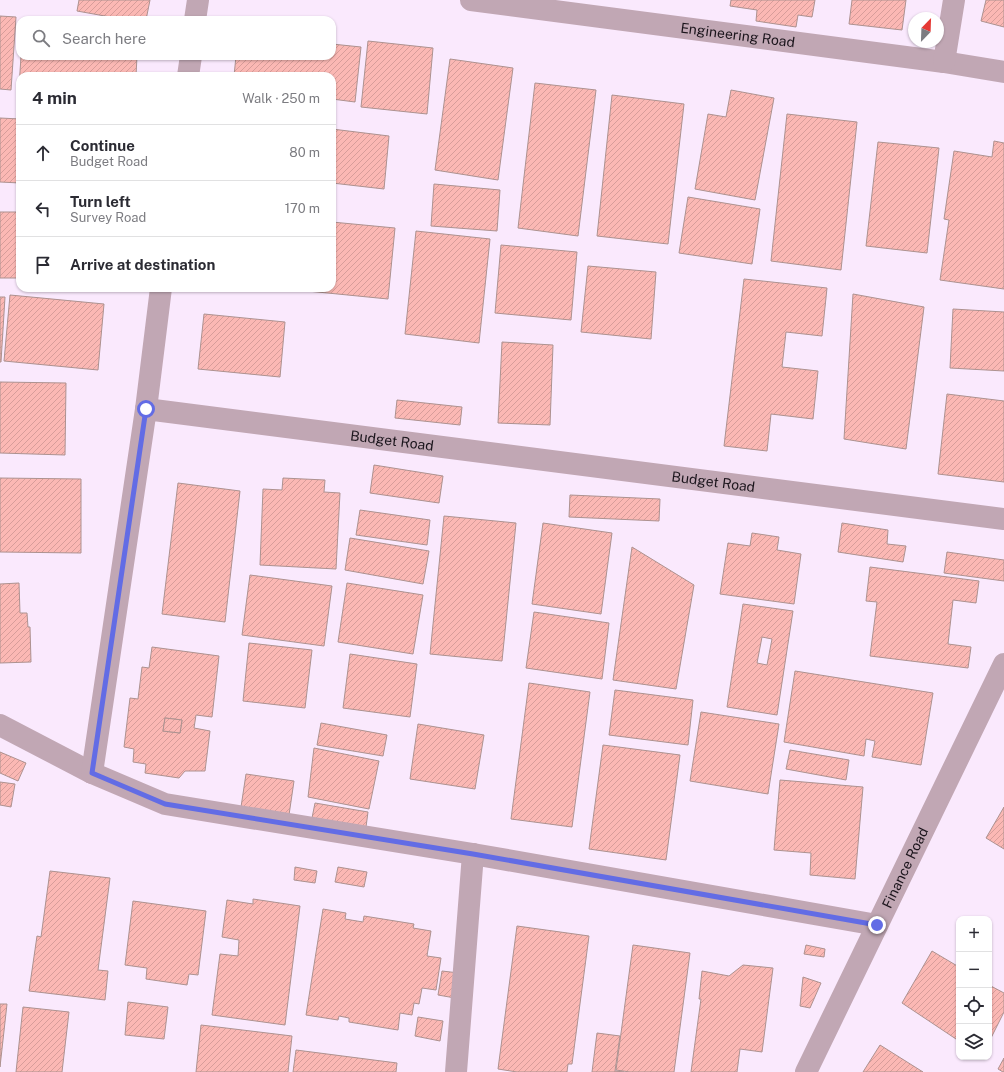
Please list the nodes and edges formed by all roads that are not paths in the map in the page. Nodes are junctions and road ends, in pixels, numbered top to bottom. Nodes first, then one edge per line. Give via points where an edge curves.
1 (198, 0) edge
2 (471, 0) edge
3 (954, 0) edge
4 (196, 16) edge
5 (190, 60) edge
6 (944, 62) junction
7 (189, 72) edge
8 (1004, 72) edge
9 (161, 292) edge
10 (146, 409) junction
11 (1004, 519) edge
12 (1004, 664) edge
13 (0, 725) edge
14 (92, 773) junction
15 (473, 854) junction
16 (877, 925) junction
17 (456, 1072) edge
18 (806, 1072) edge

1 - 4 street
2 - 6 street, Engineering Road
3 - 6 street
5 - 7 street
6 - 8 street, Engineering Road
9 - 10 street
10 - 11 street, Budget Road
10 - 14 street
12 - 16 street, Finance Road
13 - 14 street
14 - 15 street via 165,804
15 - 16 street
15 - 17 street
16 - 18 street, Finance Road

